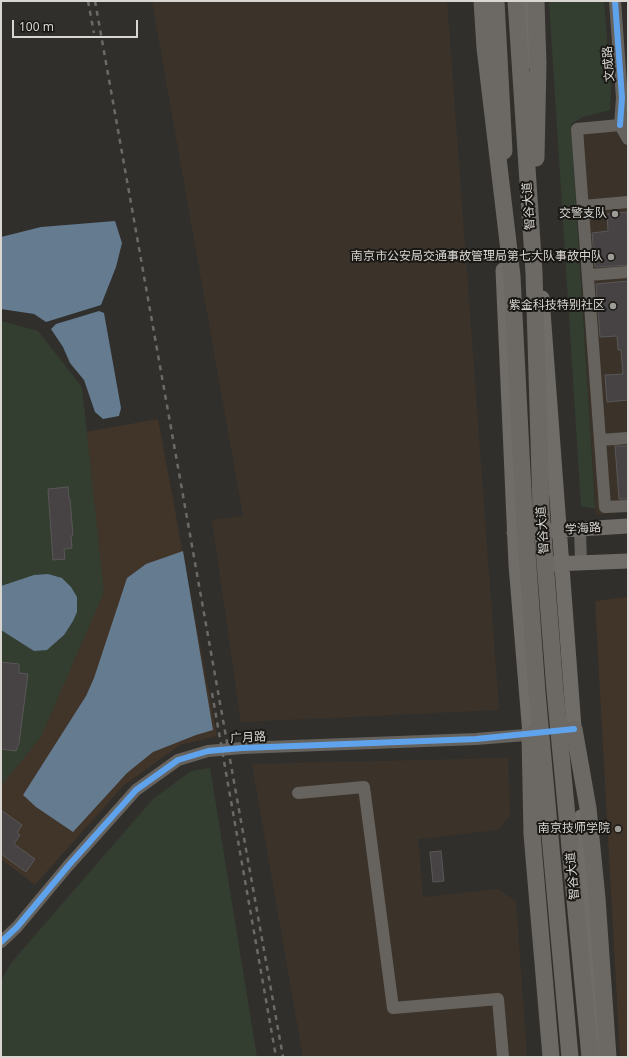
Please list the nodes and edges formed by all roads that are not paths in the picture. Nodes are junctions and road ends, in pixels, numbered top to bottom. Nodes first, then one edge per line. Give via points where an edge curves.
1 (482, 1) edge
2 (488, 1) edge
3 (496, 1) edge
4 (516, 1) edge
5 (525, 1) edge
6 (536, 1) edge
7 (615, 1) edge
8 (624, 122) edge
9 (628, 139) edge
10 (628, 202) edge
11 (583, 206) junction
12 (628, 272) edge
13 (534, 273) junction
14 (588, 275) junction
15 (512, 276) junction
16 (628, 438) edge
17 (600, 440) junction
18 (628, 506) edge
19 (628, 526) edge
20 (558, 530) junction
21 (580, 530) junction
22 (514, 533) junction
23 (628, 561) edge
24 (562, 563) junction
25 (581, 563) junction
26 (516, 565) junction
27 (574, 729) junction
28 (530, 735) junction
29 (298, 793) dead end
30 (1, 942) edge
31 (503, 1057) edge
32 (551, 1057) edge
33 (559, 1057) edge
34 (570, 1057) edge
35 (590, 1057) edge
36 (600, 1057) edge
37 (608, 1057) edge

1 - 15 highway, bridge via 485,48
2 - 22 main road via 498,150
3 - 15 highway, 智谷大道, bridge
4 - 13 highway, 智谷大道, bridge
5 - 20 main road, 智谷大道
6 - 13 highway, bridge via 538,64
7 - 8 street, 文成路
8 - 9 street
8 - 11 street via 577,129
10 - 11 street
11 - 14 street
12 - 14 street
13 - 35 highway, 智谷大道, bridge via 541,509
14 - 17 street
15 - 34 highway, 智谷大道, bridge via 524,511 537,692
16 - 17 street
17 - 18 street via 605,507
19 - 21 main road, 学海路
20 - 21 main road, 学海路
20 - 22 main road, 学海路
20 - 24 main road, 智谷大道
21 - 25 street
22 - 26 main road
23 - 25 main road
24 - 25 main road
24 - 26 main road
24 - 27 main road, 智谷大道
26 - 28 main road
27 - 28 street, 广月路
27 - 36 main road, 智谷大道
27 - 37 highway via 588,808
28 - 30 street, 广月路 via 476,740 242,748 208,751 178,760 136,790 17,927
28 - 32 highway via 532,834
28 - 33 main road
29 - 31 street via 364,786 392,1008 498,999

